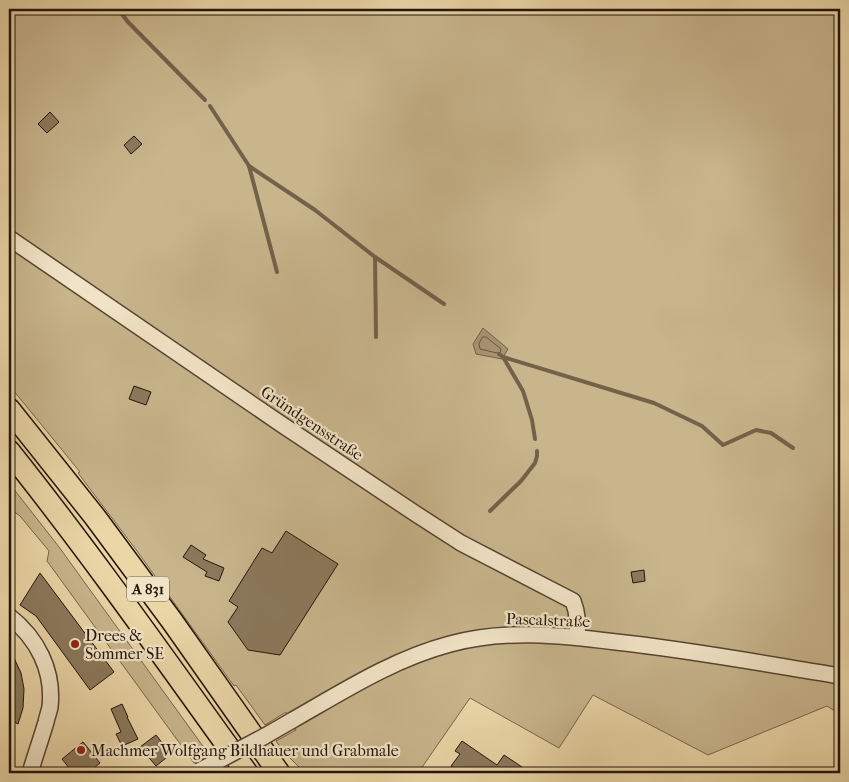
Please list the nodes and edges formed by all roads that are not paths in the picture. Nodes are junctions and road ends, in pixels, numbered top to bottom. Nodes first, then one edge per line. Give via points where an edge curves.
1 (9, 238) edge
2 (9, 410) edge
3 (9, 451) edge
4 (9, 616) edge
5 (577, 637) junction
6 (840, 676) edge
7 (197, 772) edge
8 (30, 773) edge
9 (247, 773) edge
10 (279, 773) edge

1 - 5 street, Gründgensstraße via 461,543 573,601 577,611
2 - 10 highway, A 831 via 106,532
3 - 9 highway, A 831 via 50,502
4 - 8 street via 24,629 40,652 50,690 50,708
5 - 6 street, Pascalstraße
5 - 7 street, Pascalstraße, bridge via 536,634 488,636 451,644 396,663

